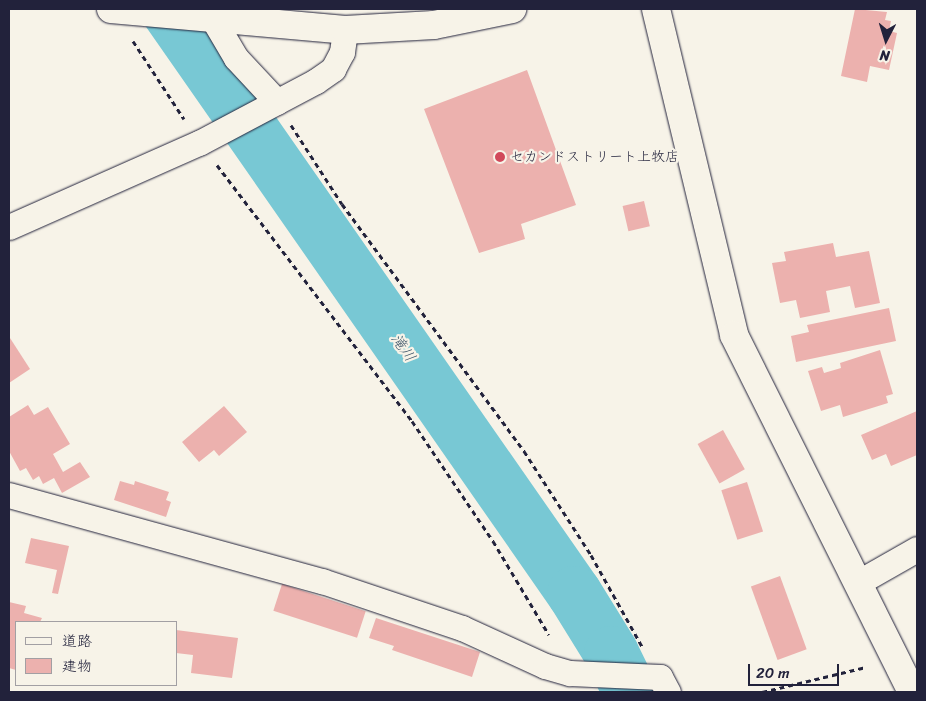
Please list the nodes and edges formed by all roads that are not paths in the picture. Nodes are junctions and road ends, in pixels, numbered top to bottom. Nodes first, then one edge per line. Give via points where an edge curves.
1 (112, 9) edge
2 (512, 9) edge
3 (656, 9) edge
4 (213, 19) junction
5 (345, 30) junction
6 (277, 102) junction
7 (9, 227) edge
8 (9, 494) edge
9 (917, 550) edge
10 (859, 582) junction
11 (664, 684) edge
12 (912, 692) edge

1 - 4 street
2 - 5 street via 434,25
3 - 10 street via 734,335
4 - 5 street
4 - 6 street via 236,58
5 - 6 street via 342,52 333,69
6 - 7 street via 199,143
8 - 11 street via 322,581 462,628 545,666
9 - 10 street
10 - 12 street

